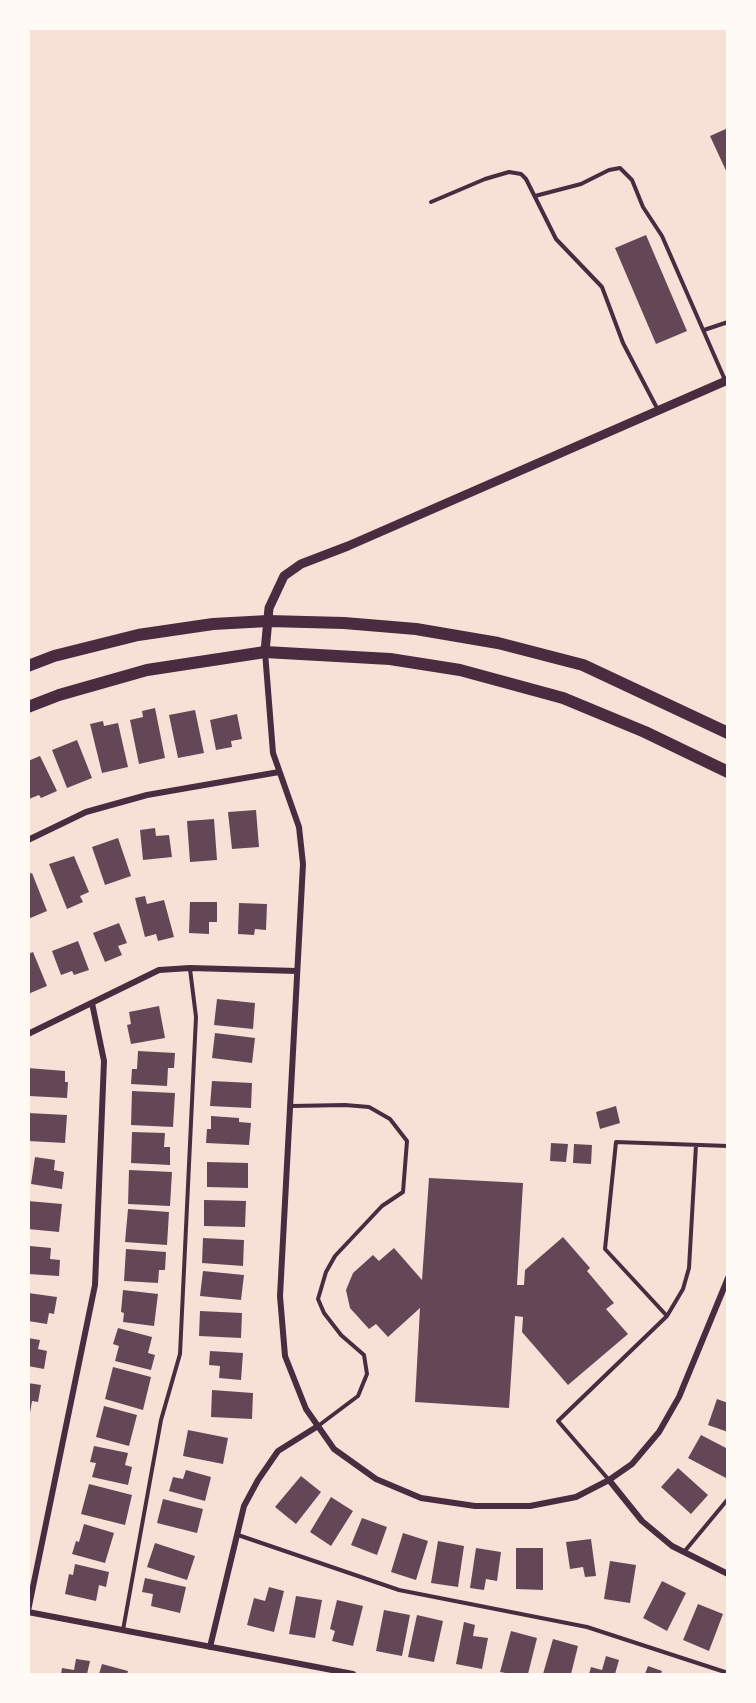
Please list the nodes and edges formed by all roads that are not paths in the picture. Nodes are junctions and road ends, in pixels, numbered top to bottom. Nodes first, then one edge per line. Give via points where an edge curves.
1 (534, 196) junction
2 (431, 202) dead end
3 (728, 322) edge
4 (704, 330) junction
5 (726, 381) edge
6 (658, 410) junction
7 (268, 621) junction
8 (265, 652) junction
9 (28, 666) edge
10 (28, 708) edge
11 (728, 733) edge
12 (279, 771) junction
13 (728, 771) edge
14 (28, 840) edge
15 (190, 968) junction
16 (297, 971) junction
17 (92, 1003) junction
18 (28, 1034) edge
19 (290, 1106) junction
20 (696, 1145) junction
21 (728, 1146) edge
22 (728, 1278) edge
23 (667, 1316) junction
24 (318, 1426) junction
25 (609, 1480) junction
26 (728, 1499) edge
27 (238, 1535) junction
28 (683, 1552) junction
29 (728, 1574) edge
30 (28, 1612) edge
31 (123, 1630) junction
32 (210, 1647) junction
33 (728, 1673) edge
34 (353, 1674) edge

1 - 2 lane via 521,174 509,172
1 - 4 lane via 620,168 632,180 643,207 662,236
1 - 6 lane via 556,239 602,287 623,343
3 - 4 lane
4 - 5 lane
5 - 6 street
6 - 7 street via 301,564 284,576 269,608
7 - 8 street
7 - 9 main road via 138,635
7 - 11 main road via 416,629 498,643 583,665
8 - 10 main road via 147,670
8 - 12 street via 273,753
8 - 13 main road via 390,659 460,670 563,698
12 - 14 street via 147,795 86,812
12 - 16 street via 299,827 303,864
15 - 16 street
15 - 17 street via 159,970
15 - 31 lane via 196,1017 180,1354 161,1420
16 - 19 street
17 - 18 street
17 - 30 street via 104,1061 95,1285
19 - 24 street via 280,1296 285,1356 306,1409
19 - 24 lane via 369,1107 390,1119 407,1141 402,1192 382,1206 334,1256 326,1272 318,1299 341,1335 364,1355 367,1374 358,1396
20 - 21 lane
20 - 23 lane via 689,1268 683,1289
20 - 23 lane via 616,1142 605,1249
22 - 25 street via 679,1397 659,1432 632,1464
23 - 25 lane via 558,1420
24 - 25 street via 334,1449 376,1479 421,1498 475,1506 530,1506 576,1497
24 - 27 street via 278,1451 244,1506
25 - 28 street via 642,1521
26 - 28 lane
27 - 32 street
27 - 33 lane via 399,1590 586,1627
28 - 29 street
30 - 31 street
31 - 32 street
32 - 34 street

